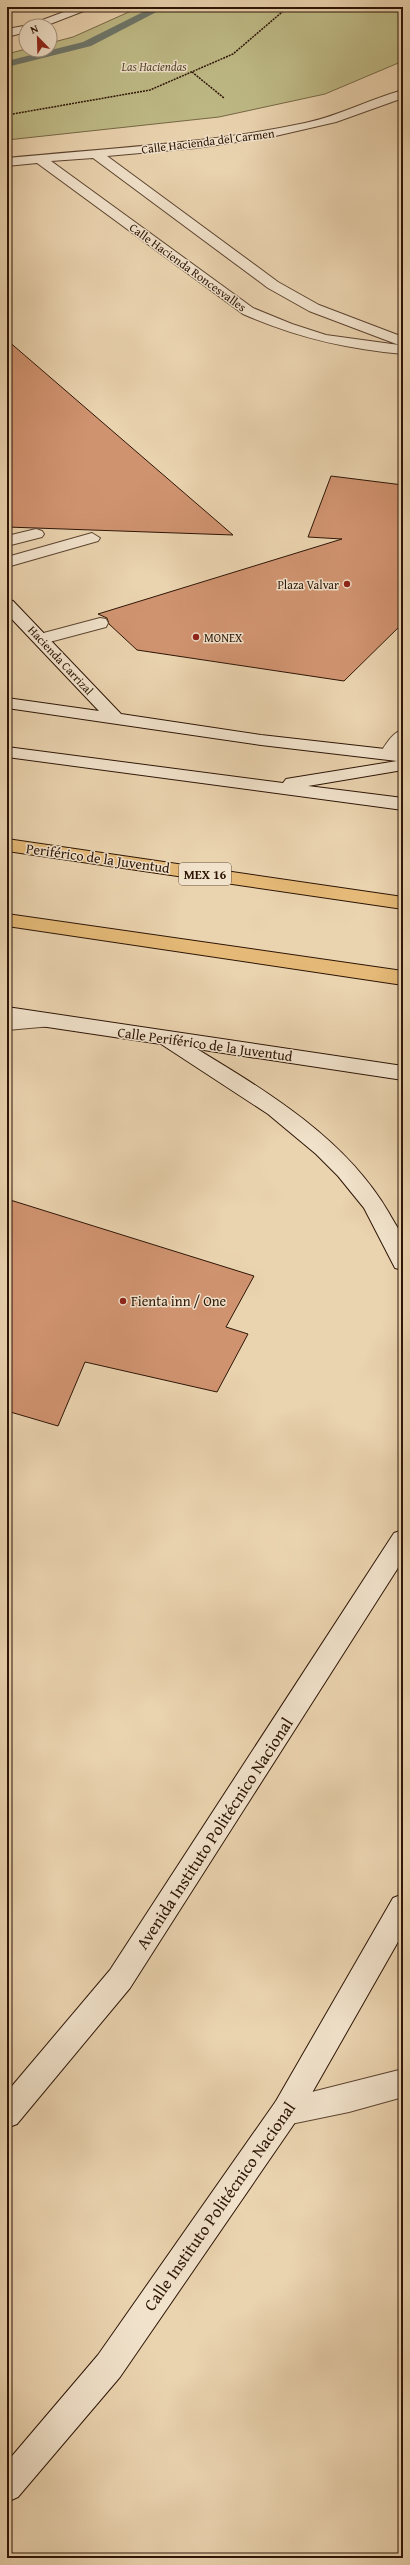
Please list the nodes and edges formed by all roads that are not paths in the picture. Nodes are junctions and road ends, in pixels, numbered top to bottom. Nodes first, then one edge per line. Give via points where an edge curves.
1 (88, 7) edge
2 (57, 18) edge
3 (18, 30) edge
4 (7, 33) edge
5 (403, 94) edge
6 (96, 154) junction
7 (40, 159) junction
8 (7, 162) edge
9 (403, 326) edge
10 (382, 332) junction
11 (403, 342) edge
12 (352, 346) junction
13 (403, 350) edge
14 (36, 534) dead end
15 (92, 538) dead end
16 (7, 542) edge
17 (7, 562) edge
18 (7, 604) edge
19 (100, 623) dead end
20 (42, 639) junction
21 (7, 704) edge
22 (114, 717) junction
23 (403, 735) edge
24 (7, 752) edge
25 (396, 756) edge
26 (403, 765) edge
27 (268, 787) junction
28 (403, 804) edge
29 (7, 845) edge
30 (403, 903) edge
31 (7, 920) edge
32 (403, 978) edge
33 (7, 1014) edge
34 (45, 1021) junction
35 (7, 1024) edge
36 (160, 1037) junction
37 (403, 1073) edge
38 (403, 1262) edge
39 (403, 1540) edge
40 (403, 1907) edge
41 (403, 2083) edge
42 (286, 2111) junction
43 (7, 2114) edge
44 (7, 2486) edge

1 - 2 street
3 - 4 street
5 - 6 street, Calle Hacienda del Carmen via 294,128 218,141
6 - 7 street, Calle Hacienda del Carmen
6 - 10 street via 273,285 314,308
7 - 8 street, Calle Hacienda del Carmen
7 - 12 street, Calle Hacienda Roncesvalles via 248,311 287,329
9 - 10 street
10 - 11 street
10 - 12 street
12 - 13 street, Calle Hacienda Roncesvalles
14 - 16 street
15 - 17 street
18 - 20 street, Hacienda Carrizal
19 - 20 street
20 - 22 street, Hacienda Carrizal
21 - 22 street
22 - 25 street via 261,740
23 - 25 street
24 - 27 street
26 - 27 street
27 - 28 street
29 - 30 highway, Periférico de la Juventud / MEX 16
31 - 32 highway
33 - 34 street, Calle Periférico de la Juventud
34 - 35 street
34 - 36 street, Calle Periférico de la Juventud
36 - 37 street, Calle Periférico de la Juventud
36 - 38 street via 250,1091 324,1148 366,1195
39 - 43 street, Avenida Instituto Politécnico Nacional via 120,1979
40 - 42 street, Calle Instituto Politécnico Nacional
41 - 42 street via 349,2098
42 - 44 street, Calle Instituto Politécnico Nacional via 109,2366

